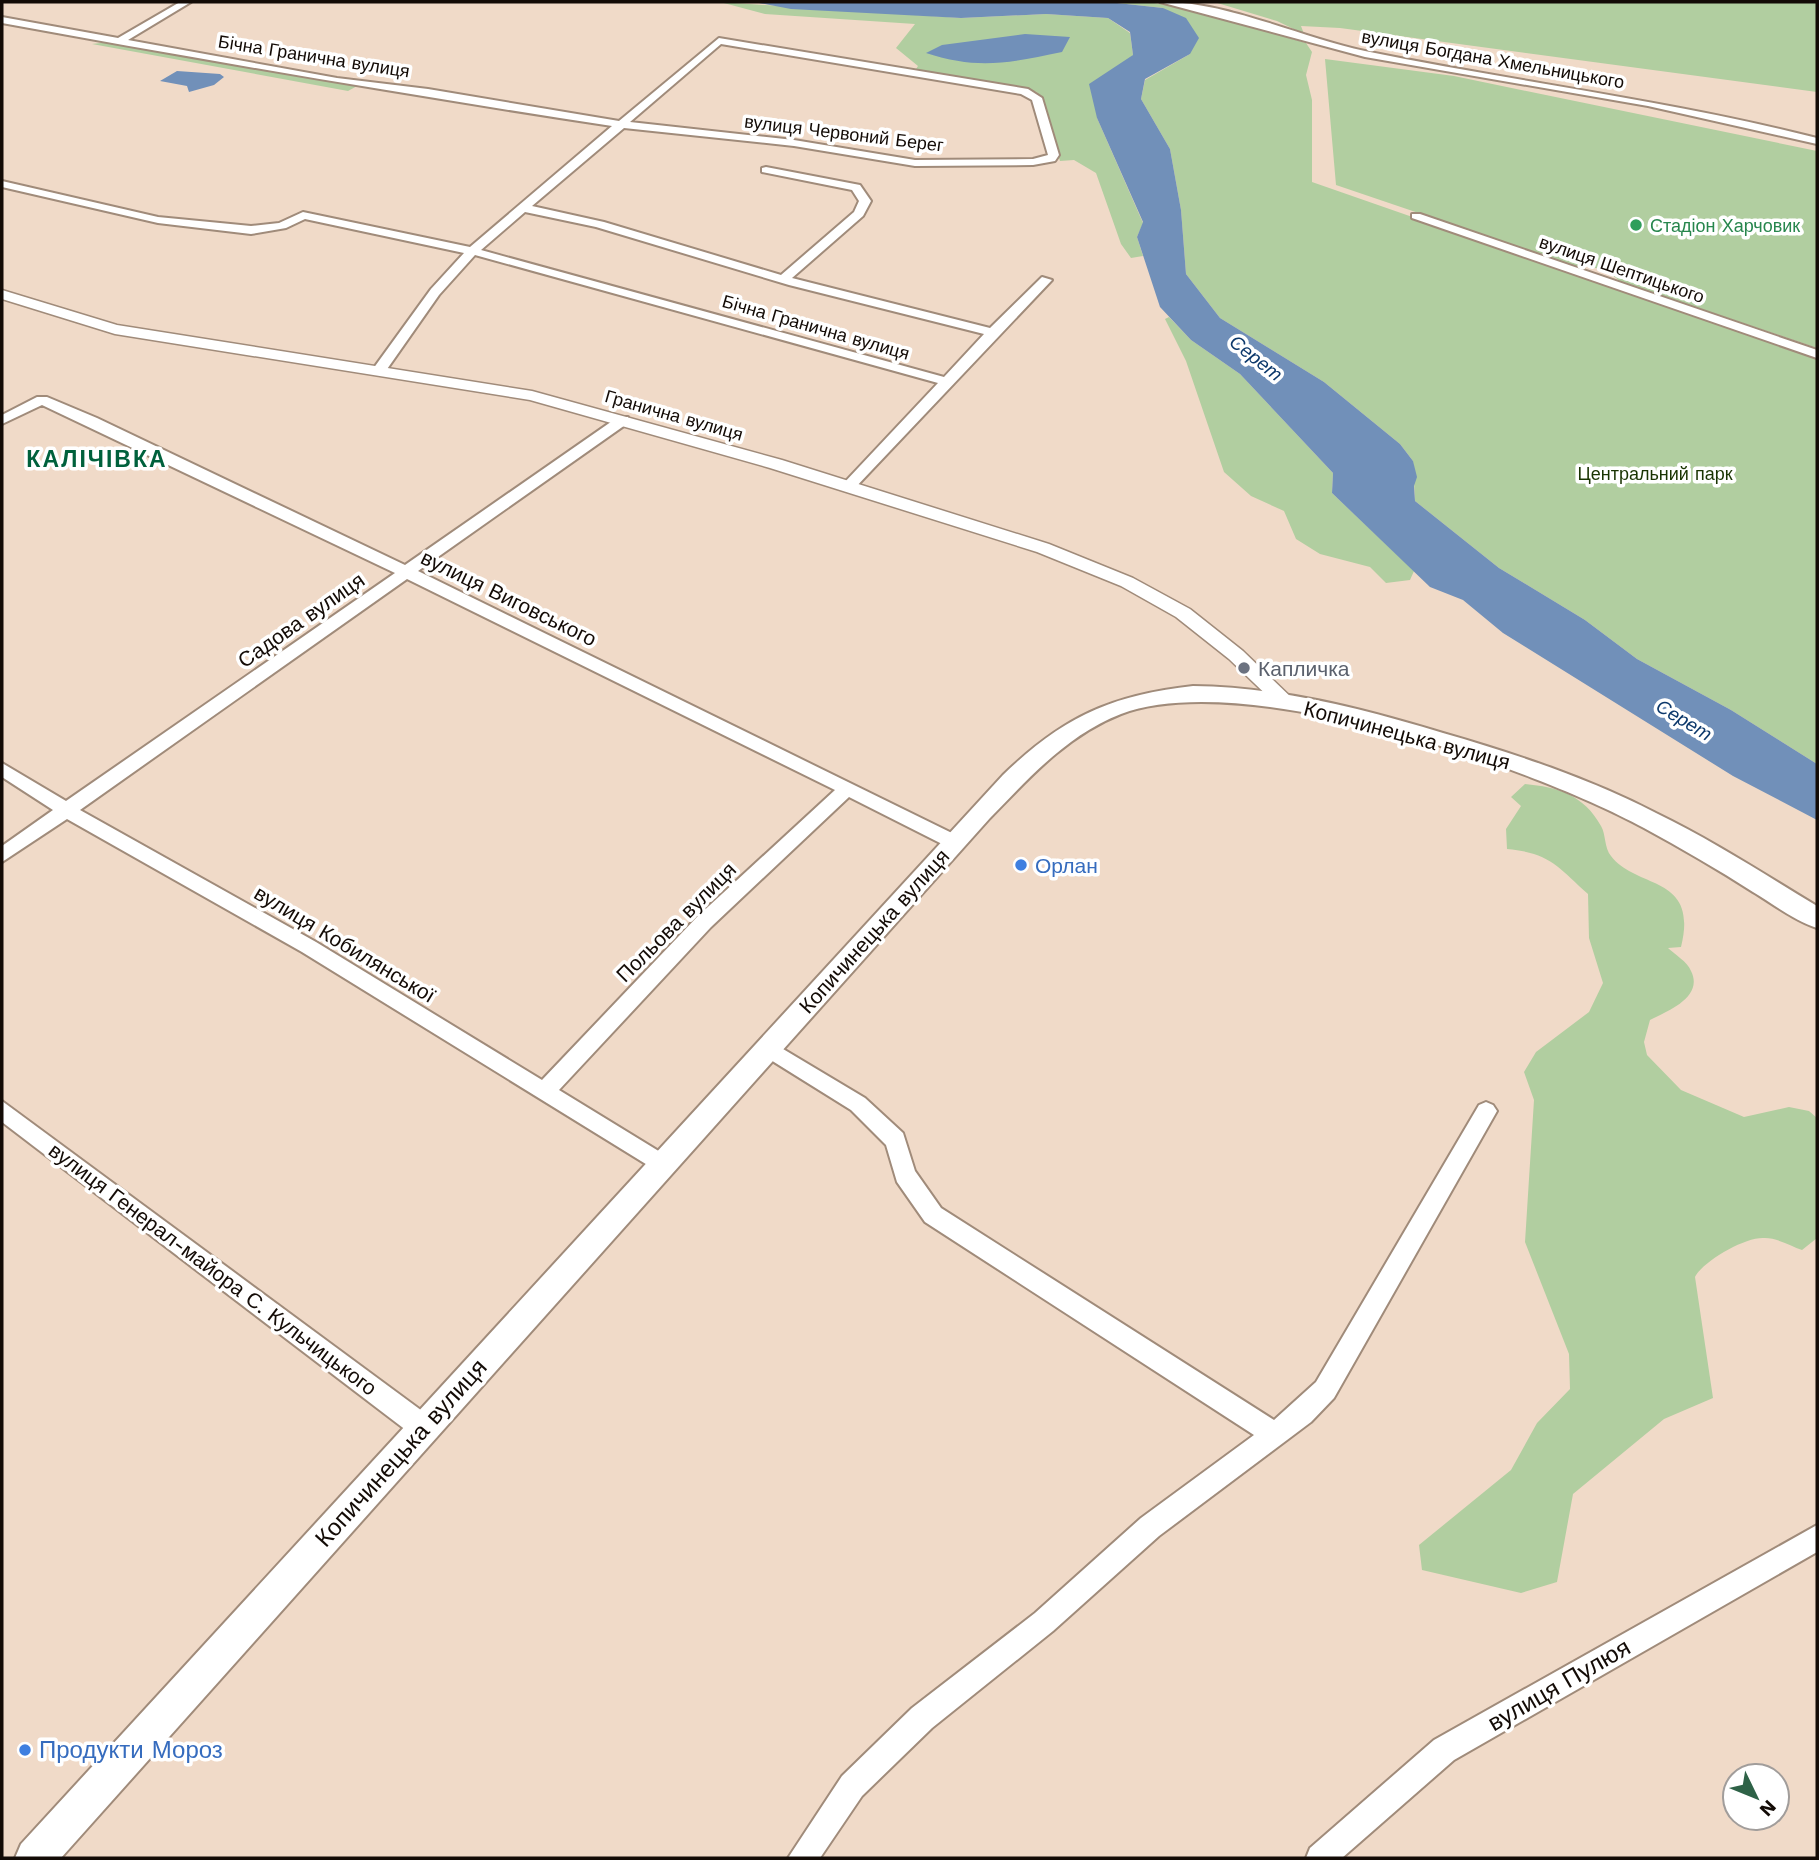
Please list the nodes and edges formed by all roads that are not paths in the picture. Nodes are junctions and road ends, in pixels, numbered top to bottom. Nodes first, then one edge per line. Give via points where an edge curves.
1 (186, 2) edge
2 (1165, 2) edge
3 (2, 20) edge
4 (119, 42) junction
5 (620, 124) junction
6 (1817, 141) edge
7 (766, 170) dead end
8 (2, 184) edge
9 (522, 208) junction
10 (1416, 216) dead end
11 (472, 251) junction
12 (783, 279) junction
13 (1046, 280) dead end
14 (2, 294) edge
15 (993, 332) junction
16 (1817, 354) edge
17 (380, 369) junction
18 (948, 382) junction
19 (2, 420) edge
20 (623, 420) junction
21 (848, 487) junction
22 (407, 572) junction
23 (1286, 702) junction
24 (2, 769) edge
25 (845, 791) junction
26 (68, 811) junction
27 (954, 842) junction
28 (2, 855) edge
29 (1817, 918) edge
30 (768, 1048) junction
31 (545, 1091) junction
32 (2, 1110) edge
33 (1486, 1111) dead end
34 (662, 1165) junction
35 (424, 1428) junction
36 (1273, 1433) junction
37 (1817, 1538) edge
38 (35, 1858) edge
39 (803, 1858) edge
40 (1320, 1858) edge

1 - 4 street
2 - 6 street, вулиця Богдана Хмельницького via 1347,51 1690,112
3 - 4 street, Бічна Гранична вулиця
4 - 5 street, Бічна Гранична вулиця
5 - 5 street, вулиця Червоний Берег via 719,41 1033,94 1054,157 1038,162 922,164 794,143
5 - 9 street
7 - 12 street via 856,187 865,201 859,214
8 - 11 street, Бічна Гранична вулиця via 170,221 260,230 303,215
9 - 11 street
9 - 12 street, Бічна Гранична вулиця via 577,217
10 - 16 street, вулиця Шептицького
11 - 17 street via 435,292
11 - 18 street, Бічна Гранична вулиця
12 - 15 street, Бічна Гранична вулиця
13 - 15 street
14 - 17 street, Гранична вулиця via 115,329
15 - 18 street
17 - 20 street, Гранична вулиця via 494,389
18 - 21 street
19 - 22 street, вулиця Виговського via 42,400
20 - 21 street, Гранична вулиця
20 - 22 street, Садова вулиця
21 - 23 street, Гранична вулиця via 1043,548 1127,582 1196,622
22 - 25 street, вулиця Виговського via 629,679
22 - 26 street, Садова вулиця
23 - 27 main road, Копичинецька вулиця via 1195,693 1138,701 1099,714 1037,756
23 - 29 main road, Копичинецька вулиця via 1436,739 1583,789 1678,836
24 - 26 street, вулиця Кобилянської
25 - 27 street, вулиця Виговського
25 - 31 street, Польова вулиця via 704,922
26 - 28 street, Садова вулиця
26 - 31 street, вулиця Кобилянської via 309,947
27 - 30 main road, Копичинецька вулиця
30 - 34 main road, Копичинецька вулиця
30 - 36 street via 858,1104 895,1140 905,1175 933,1215
31 - 34 street, вулиця Кобилянської
32 - 35 street, вулиця Генерал-майора С. Кульчицького
33 - 36 street via 1325,1390 1303,1414
34 - 35 main road, Копичинецька вулиця
35 - 38 main road, Копичинецька вулиця
36 - 39 street via 1150,1527 1044,1622 922,1718 852,1786
37 - 40 street, вулиця Пулюя via 1444,1750

